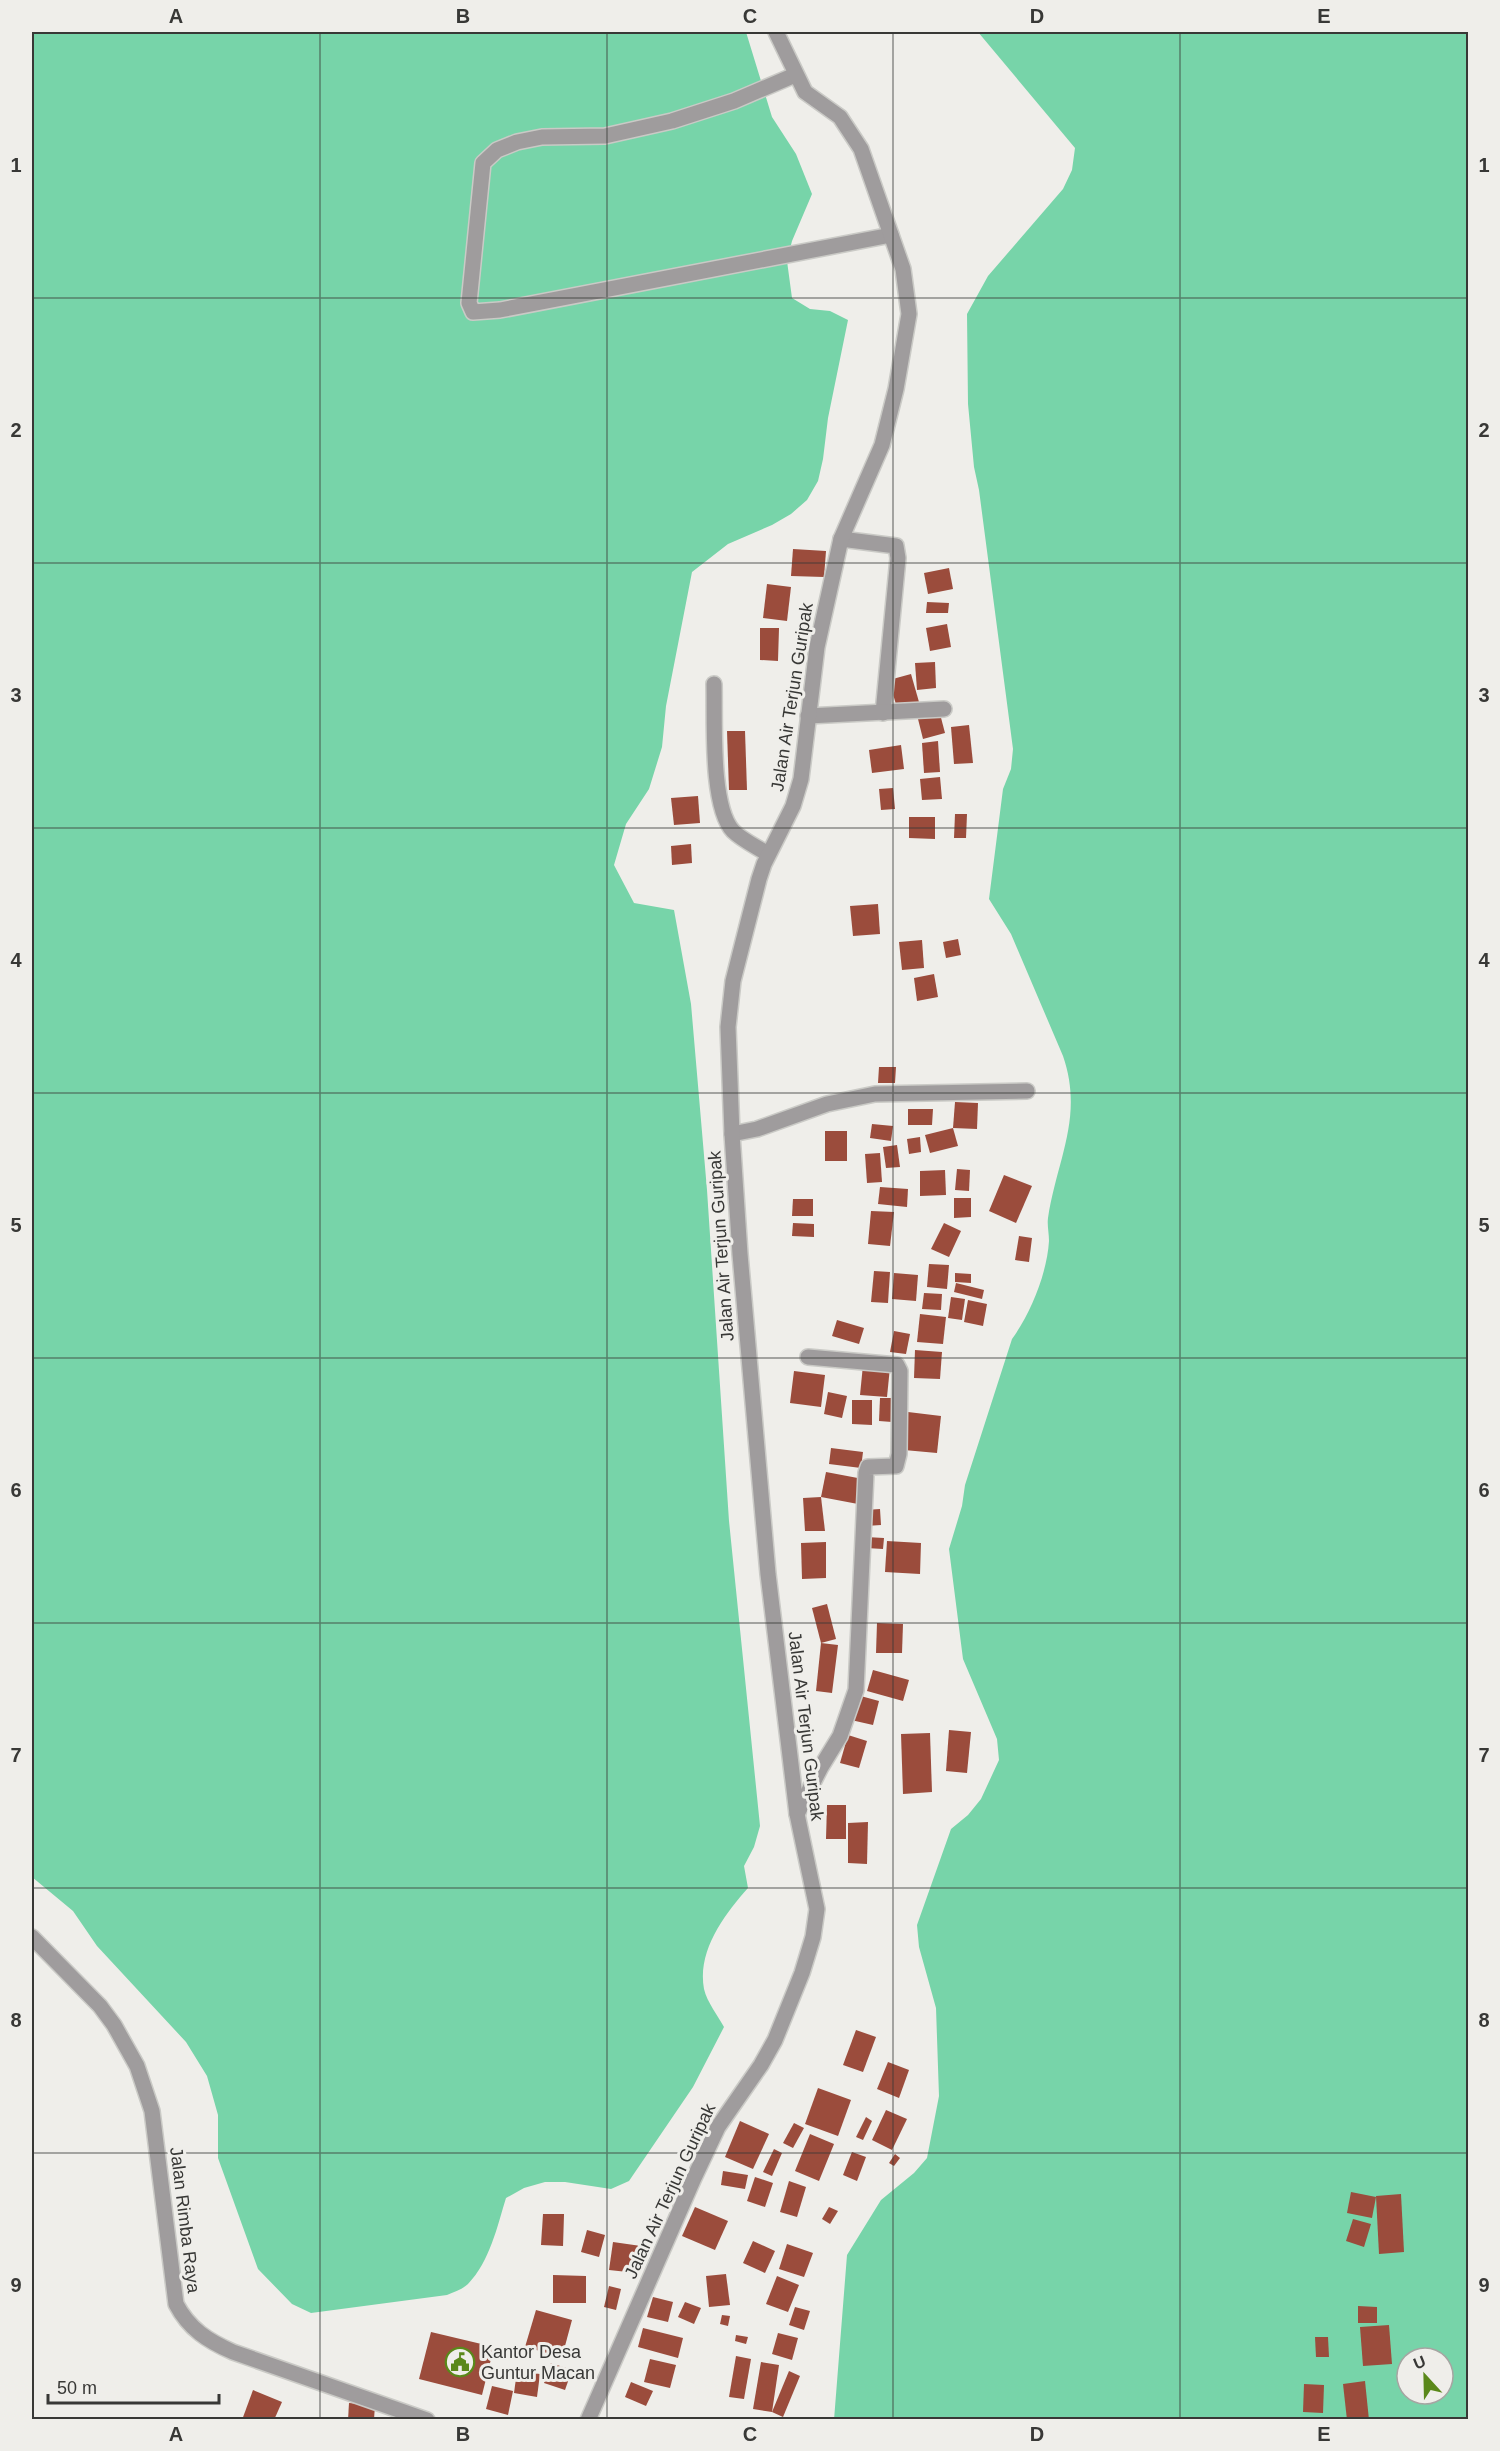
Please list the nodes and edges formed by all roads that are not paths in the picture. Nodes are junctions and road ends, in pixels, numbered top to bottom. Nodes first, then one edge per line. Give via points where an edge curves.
1 (776, 32) edge
2 (795, 75) junction
3 (891, 235) junction
4 (841, 539) junction
5 (714, 684) dead end
6 (944, 709) dead end
7 (883, 713) junction
8 (808, 716) junction
9 (768, 854) junction
10 (1027, 1091) dead end
11 (732, 1134) junction
12 (808, 1357) dead end
13 (797, 1814) junction
14 (32, 1937) edge
15 (427, 2420) edge
16 (588, 2420) edge

1 - 2 street, Jalan Air Terjun Guripak
2 - 3 street, Jalan Air Terjun Guripak via 805,92 840,117 856,141
2 - 3 street via 734,101 637,130 604,136 542,137 498,150 483,163 469,303 473,312
3 - 4 street, Jalan Air Terjun Guripak via 903,269 909,314 882,445
4 - 7 street via 896,546
4 - 8 street, Jalan Air Terjun Guripak via 817,647
5 - 9 street via 719,796 734,832
6 - 7 street
7 - 8 street
8 - 9 street, Jalan Air Terjun Guripak via 801,779 793,806
9 - 11 street, Jalan Air Terjun Guripak via 753,897 733,981 728,1027
10 - 11 street via 875,1094 827,1104
11 - 13 street, Jalan Air Terjun Guripak via 768,1574
12 - 13 street via 897,1365 899,1454 896,1466 872,1465 866,1473 856,1690 840,1736
13 - 16 street, Jalan Air Terjun Guripak via 816,1909 813,1937 802,1972 775,2040 718,2127
14 - 15 street, Jalan Rimba Raya via 100,2006 137,2066 152,2110 174,2293 184,2319 211,2343

